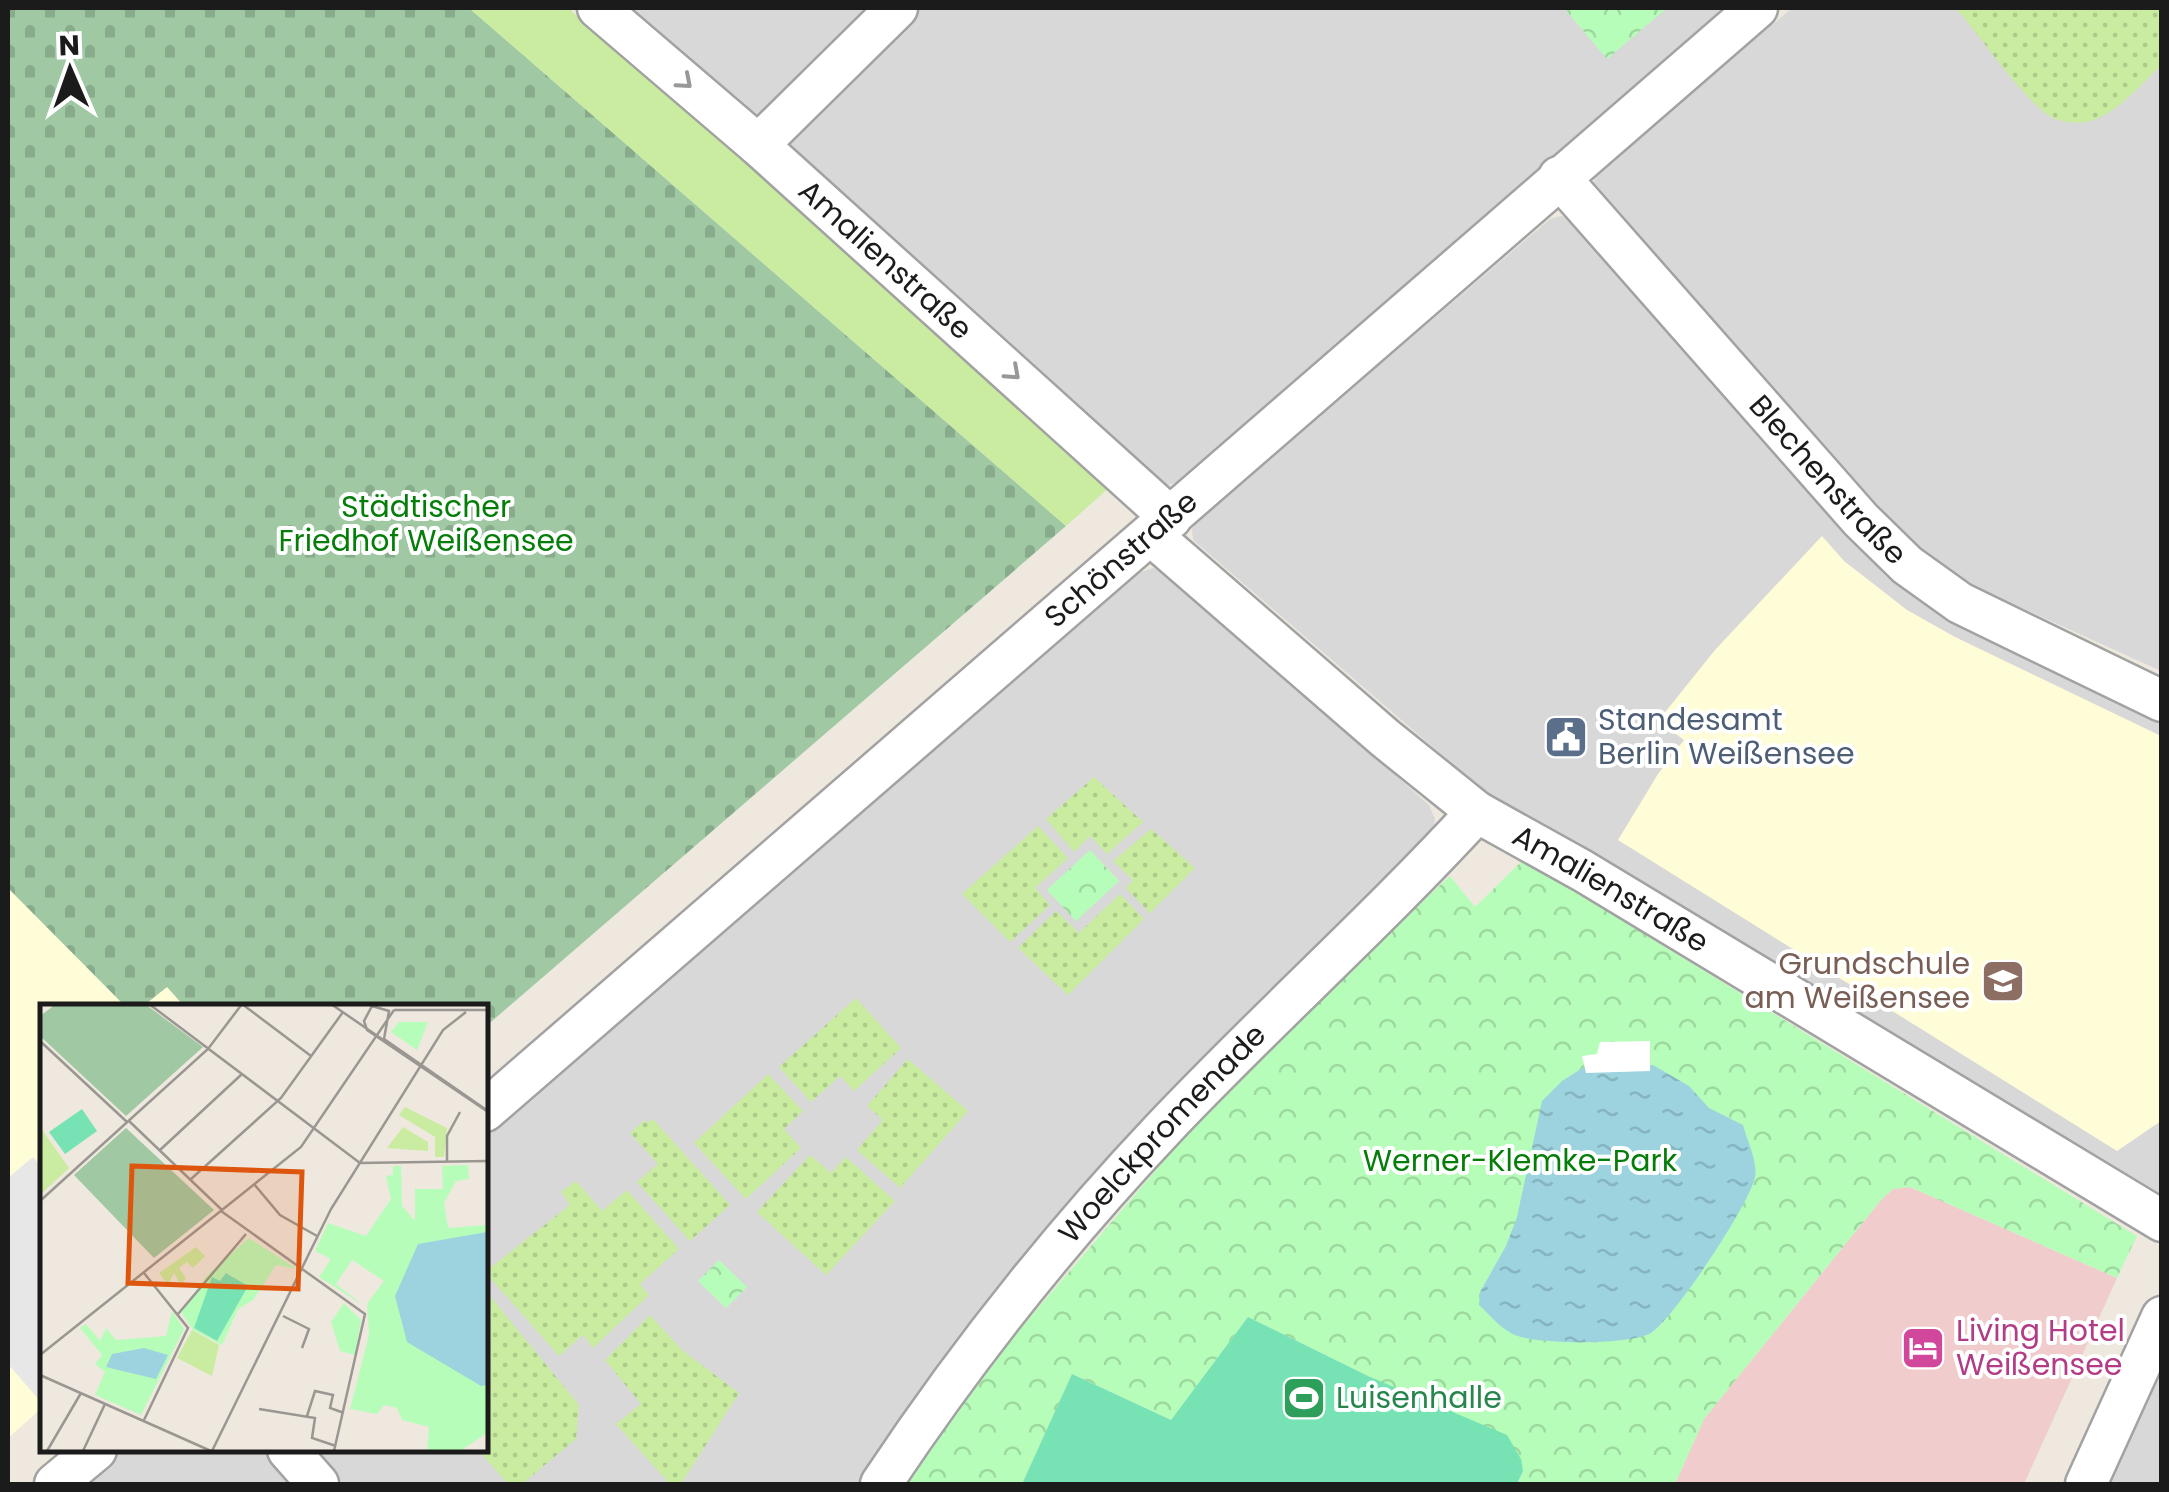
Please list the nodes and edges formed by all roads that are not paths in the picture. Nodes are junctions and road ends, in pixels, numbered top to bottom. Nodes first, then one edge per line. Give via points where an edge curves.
1 (598, 8) edge
2 (897, 8) edge
3 (1757, 8) edge
4 (758, 145) junction
5 (1559, 176) junction
6 (1161, 526) junction
7 (2162, 701) edge
8 (1478, 812) junction
9 (488, 1108) edge
10 (2162, 1221) edge
11 (2162, 1317) edge
12 (94, 1452) edge
13 (290, 1452) edge
14 (56, 1484) edge
15 (318, 1484) edge
16 (880, 1484) edge
17 (2086, 1484) edge

1 -> 4 street, Amalienstraße
2 - 4 street
3 - 5 street, Schönstraße
4 -> 6 street, Amalienstraße
5 - 6 street, Schönstraße
5 - 7 street, Blechenstraße via 1906,565 1960,602
6 - 8 street, Amalienstraße via 1385,738
6 - 9 street, Schönstraße
8 - 10 street, Amalienstraße
8 - 16 street, Woelckpromenade via 1103,1194 988,1333
11 - 17 street
12 - 14 street
13 - 15 street

